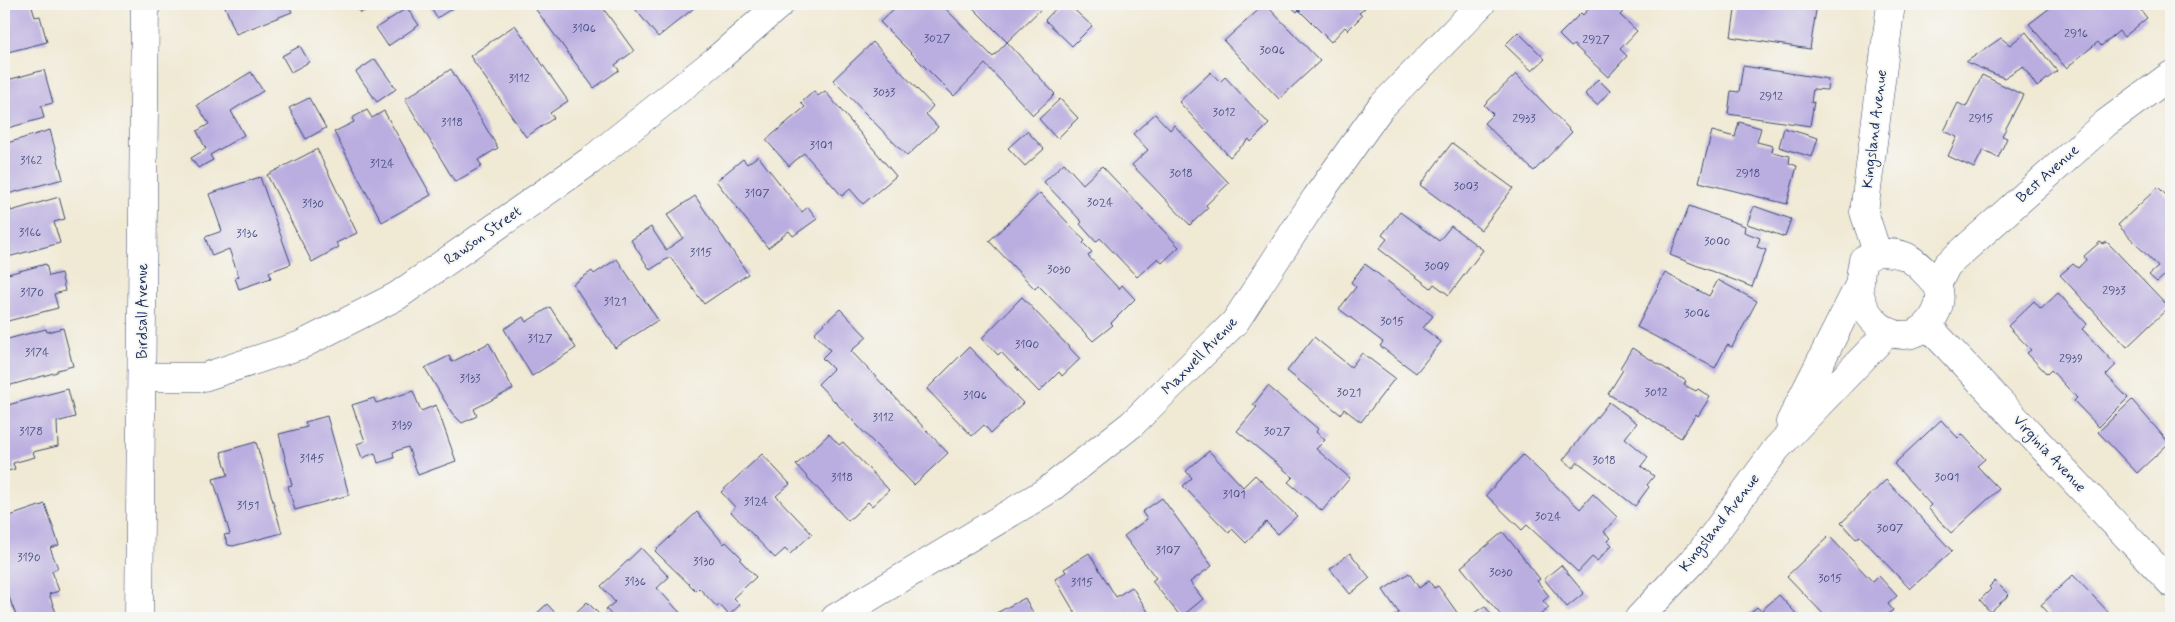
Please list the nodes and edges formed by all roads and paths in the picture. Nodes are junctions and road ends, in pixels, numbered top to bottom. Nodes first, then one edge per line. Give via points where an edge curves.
1 (145, 4) edge
2 (780, 4) edge
3 (1481, 4) edge
4 (1890, 4) edge
5 (2171, 76) edge
6 (1877, 252) junction
7 (1860, 283) junction
8 (1937, 285) junction
9 (1927, 325) junction
10 (1888, 332) junction
11 (142, 377) junction
12 (1777, 448) junction
13 (2171, 583) edge
14 (139, 618) edge
15 (834, 618) edge
16 (1639, 618) edge

1 - 11 street, Birdsall Avenue
2 - 11 street, Rawson Street via 590,161 397,296 301,345 204,377
3 - 15 street, Maxwell Avenue via 1380,108 1235,322 1132,424 1047,491
4 - 6 street, Kingsland Avenue via 1864,212
5 - 8 street, Best Avenue via 2106,123 1947,265
6 - 7 street via 1863,260
6 - 8 street via 1902,253
7 - 10 street via 1860,295 1870,317
7 - 12 street, Kingsland Avenue
8 - 9 street via 1936,314
9 - 10 street via 1913,334
9 - 13 street, Virginia Avenue
10 - 12 street, Kingsland Avenue
11 - 14 street, Birdsall Avenue
12 - 16 street, Kingsland Avenue via 1701,552

